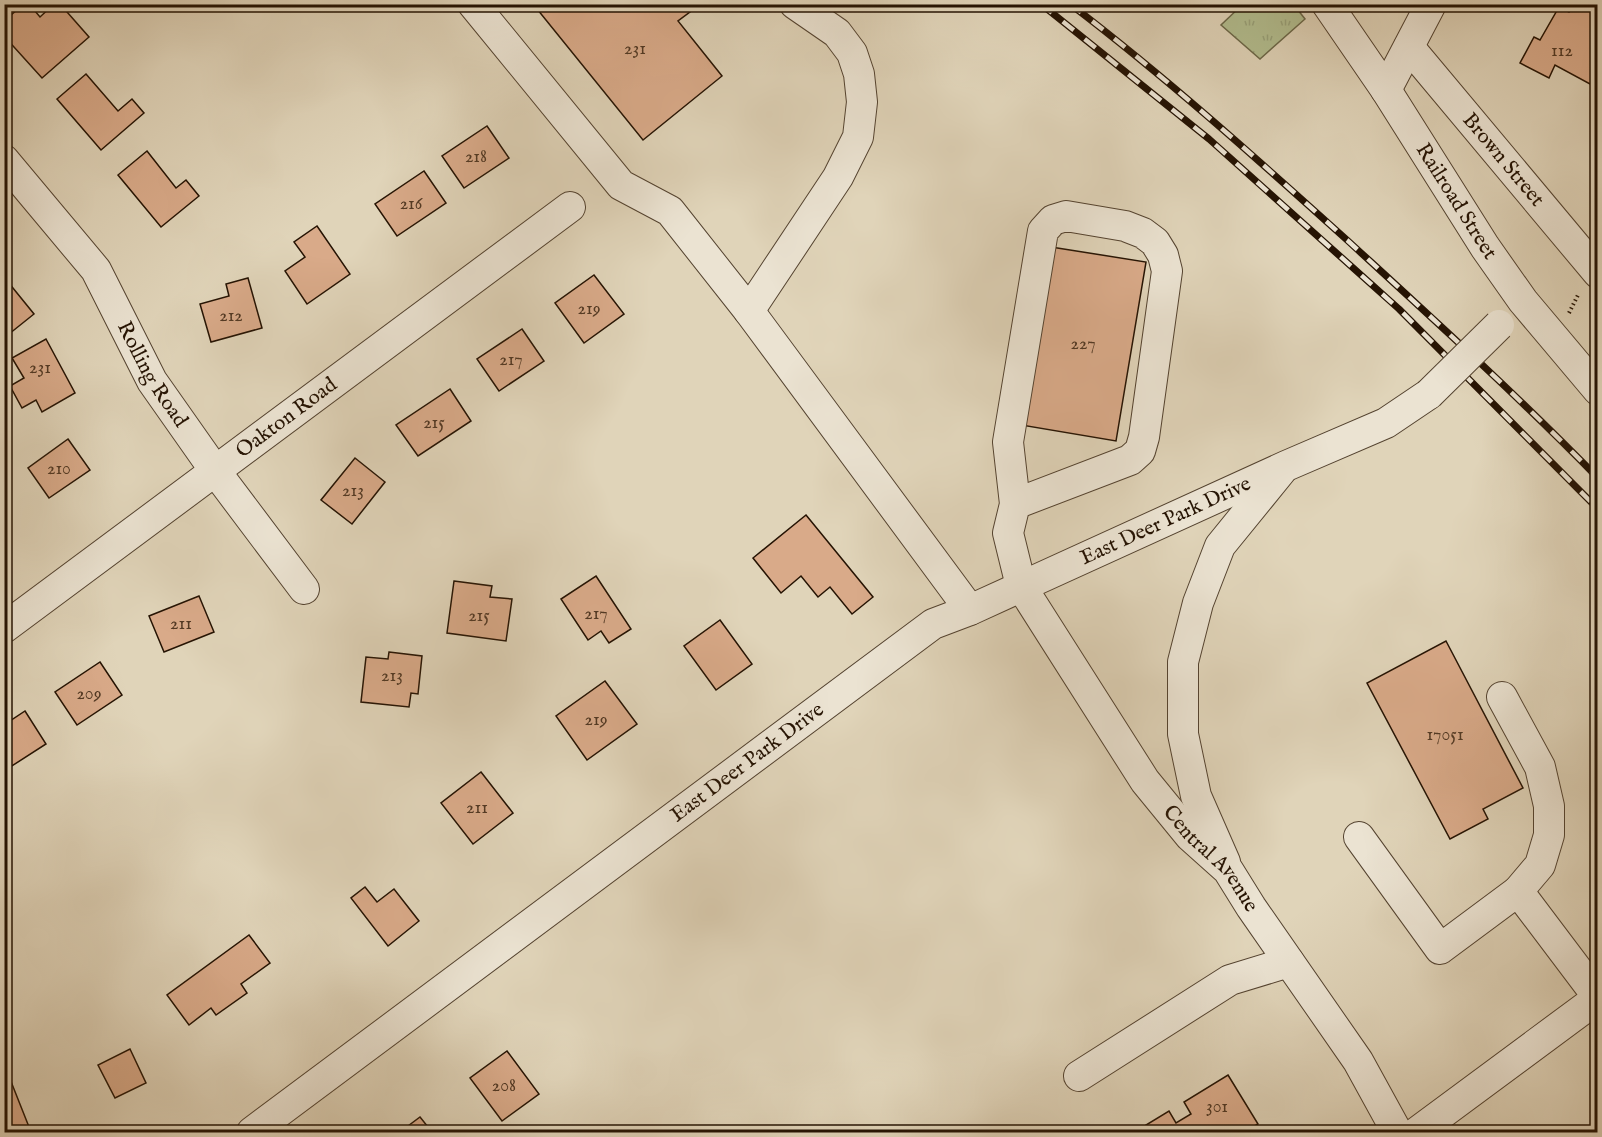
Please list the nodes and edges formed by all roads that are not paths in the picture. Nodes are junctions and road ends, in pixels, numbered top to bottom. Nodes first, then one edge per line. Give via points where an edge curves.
1 (473, 4) edge
2 (795, 4) edge
3 (1327, 4) edge
4 (1431, 4) edge
5 (1409, 47) junction
6 (1386, 90) junction
7 (4, 160) edge
8 (570, 207) dead end
9 (1595, 270) edge
10 (1523, 301) junction
11 (748, 311) junction
12 (1598, 390) edge
13 (1286, 466) junction
14 (216, 472) junction
15 (1015, 504) junction
16 (1021, 586) junction
17 (304, 589) dead end
18 (970, 610) junction
19 (4, 628) edge
20 (1502, 697) dead end
21 (1359, 837) dead end
22 (1228, 870) junction
23 (1518, 891) junction
24 (1289, 962) junction
25 (1598, 998) edge
26 (1079, 1076) dead end
27 (252, 1132) edge
28 (1397, 1132) edge
29 (1417, 1132) edge

1 - 11 street via 621,185 670,211
2 - 11 street via 837,33 852,53 862,102 858,137 838,177
3 - 6 street, Railroad Street
4 - 5 street
5 - 6 street
5 - 9 street, Brown Street
6 - 10 street, Railroad Street
7 - 14 street, Rolling Road via 96,270 152,381
8 - 14 street, Oakton Road
10 - 12 street, Railroad Street
10 - 13 street, East Deer Park Drive, bridge via 1429,394 1386,423
11 - 18 street
13 - 16 street, East Deer Park Drive
13 - 22 street, East Deer Park Drive via 1220,546 1198,603 1183,662 1183,734 1196,796
14 - 17 street, Rolling Road
14 - 19 street, Oakton Road
15 - 15 street, Central Avenue via 1130,459 1140,451 1167,271 1155,242 1143,233 1066,216 1053,220 1043,231 1008,442
15 - 16 street, Central Avenue via 1008,533
16 - 18 street, East Deer Park Drive
16 - 22 street, Central Avenue via 1145,781 1190,836
18 - 27 street, East Deer Park Drive via 933,624
20 - 23 street via 1540,767 1549,806 1549,835 1540,865
21 - 23 street via 1440,949
22 - 24 street, Central Avenue
23 - 25 street
24 - 26 street via 1230,980
24 - 28 street, Central Avenue via 1358,1061
25 - 29 street

